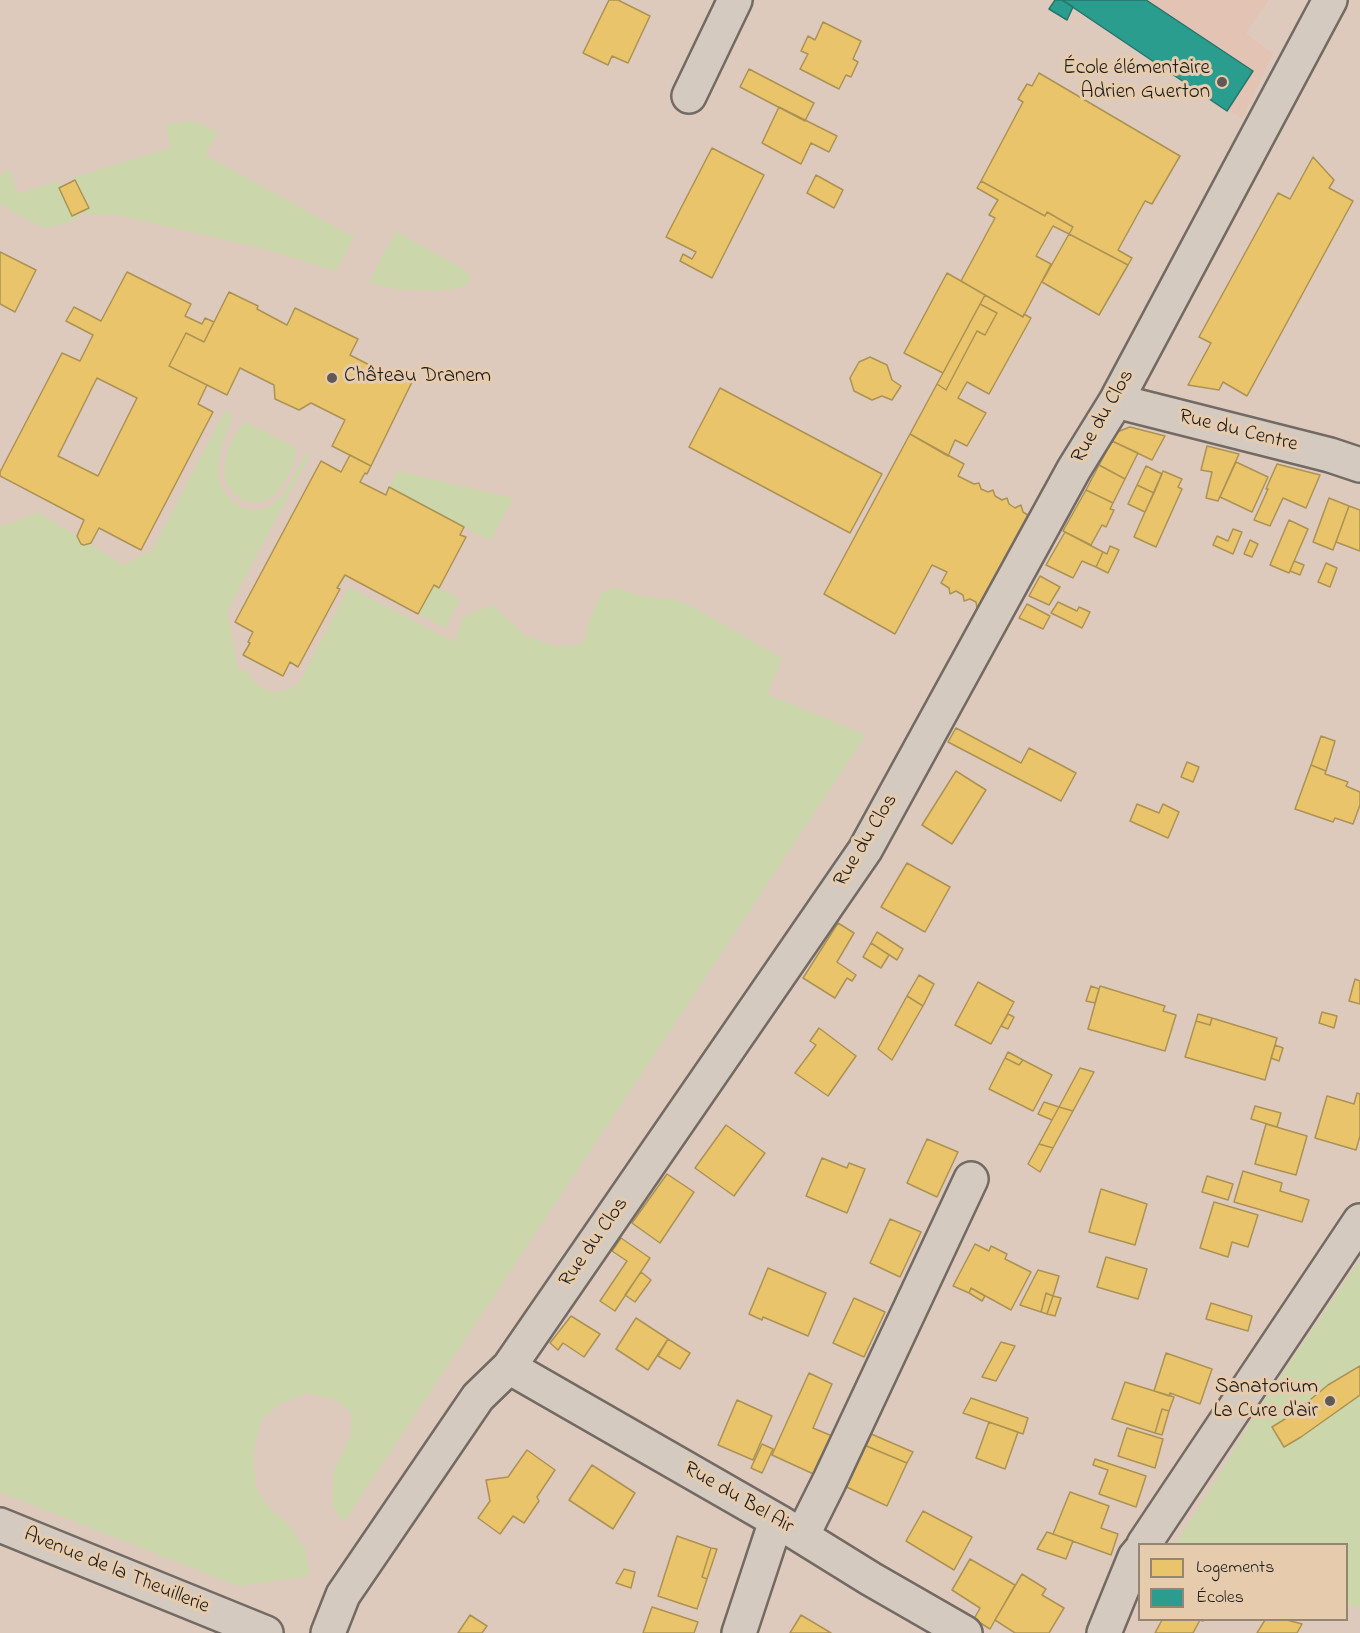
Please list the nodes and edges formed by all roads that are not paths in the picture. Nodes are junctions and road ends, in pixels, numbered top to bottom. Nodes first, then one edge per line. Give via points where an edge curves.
1 (735, 0) edge
2 (1330, 0) edge
3 (689, 96) dead end
4 (1116, 401) junction
5 (1360, 465) edge
6 (971, 1179) dead end
7 (1360, 1221) edge
8 (509, 1368) junction
9 (0, 1525) edge
10 (790, 1529) junction
11 (1145, 1543) edge
12 (1138, 1553) edge
13 (266, 1633) edge
14 (327, 1633) edge
15 (739, 1633) edge
16 (965, 1633) edge
17 (1104, 1633) edge

1 - 3 street
2 - 4 street, Rue du Clos
4 - 5 street, Rue du Centre
4 - 8 street, Rue du Clos via 1074,469 865,850
6 - 10 street via 829,1482
7 - 11 street
8 - 10 street, Rue du Bel Air
8 - 14 street, Rue du Clos via 478,1397 343,1595
9 - 13 street, Avenue de la Theuillerie
10 - 15 street via 772,1533
10 - 16 street, Rue du Bel Air
12 - 17 street

